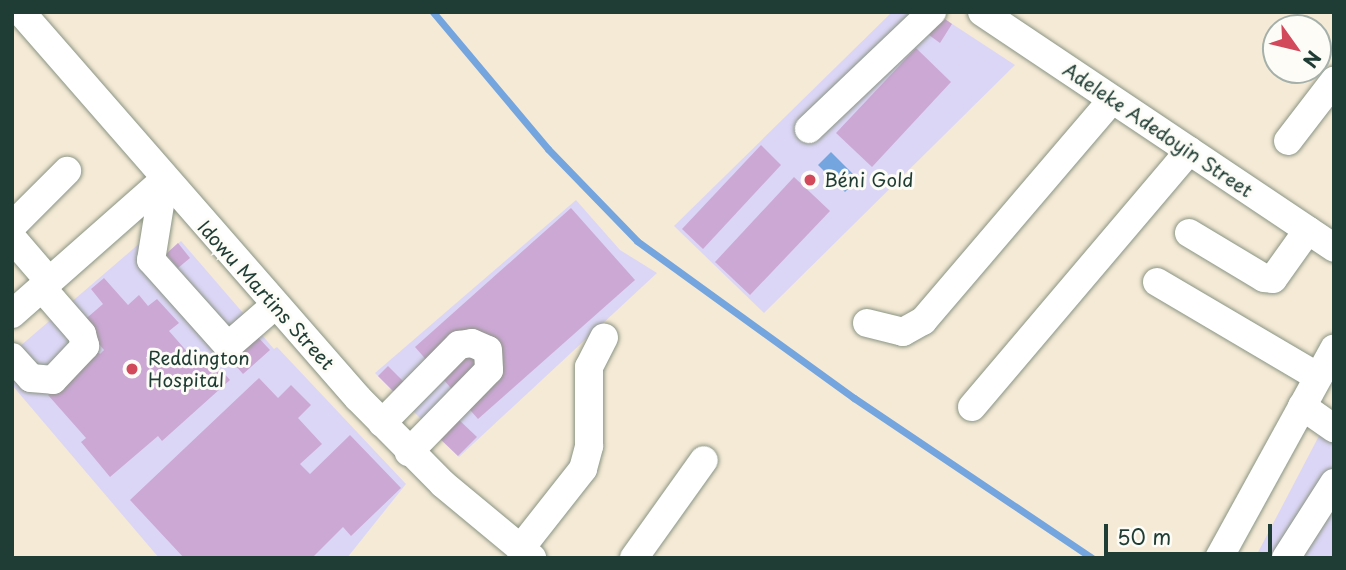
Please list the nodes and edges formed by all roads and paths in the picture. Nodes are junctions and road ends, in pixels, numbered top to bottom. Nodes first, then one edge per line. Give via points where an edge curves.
1 (21, 12) edge
2 (932, 12) edge
3 (982, 12) edge
4 (1334, 81) edge
5 (1112, 100) junction
6 (809, 129) dead end
7 (1288, 141) dead end
8 (1189, 151) junction
9 (67, 171) dead end
10 (164, 180) junction
11 (12, 226) edge
12 (1308, 230) junction
13 (1189, 233) dead end
14 (12, 238) edge
15 (1334, 248) edge
16 (1157, 282) dead end
17 (45, 285) junction
18 (274, 306) junction
19 (12, 314) edge
20 (867, 323) dead end
21 (604, 338) dead end
22 (1334, 349) edge
23 (12, 357) edge
24 (1323, 383) edge
25 (1302, 406) junction
26 (972, 407) dead end
27 (382, 423) junction
28 (1334, 428) edge
29 (409, 452) junction
30 (704, 460) dead end
31 (1334, 484) edge
32 (526, 553) edge
33 (634, 558) edge
34 (1219, 558) edge
35 (1286, 558) edge

1 - 10 street, Idowu Martins Street
2 - 6 street
3 - 5 street, Adeleke Adedoyin Street
4 - 7 street
5 - 8 street, Adeleke Adedoyin Street
5 - 20 street via 923,321 903,332
8 - 12 street, Adeleke Adedoyin Street
8 - 26 street
9 - 11 street
10 - 17 street
10 - 18 street, Idowu Martins Street
10 - 18 street via 152,260 160,270 228,346
12 - 13 street via 1281,274 1273,278 1264,278
12 - 15 street, Adeleke Adedoyin Street
14 - 17 street
16 - 24 street
17 - 19 street
17 - 23 street via 82,334 85,346 53,380 31,378
18 - 27 street, Idowu Martins Street
21 - 32 street via 589,367 589,446 583,469
22 - 24 street
24 - 25 street
25 - 28 street
25 - 34 street
27 - 29 street, Idowu Martins Street
27 - 29 street via 459,345 472,343 488,350 489,370
29 - 32 street, Idowu Martins Street
30 - 33 street
31 - 35 street

